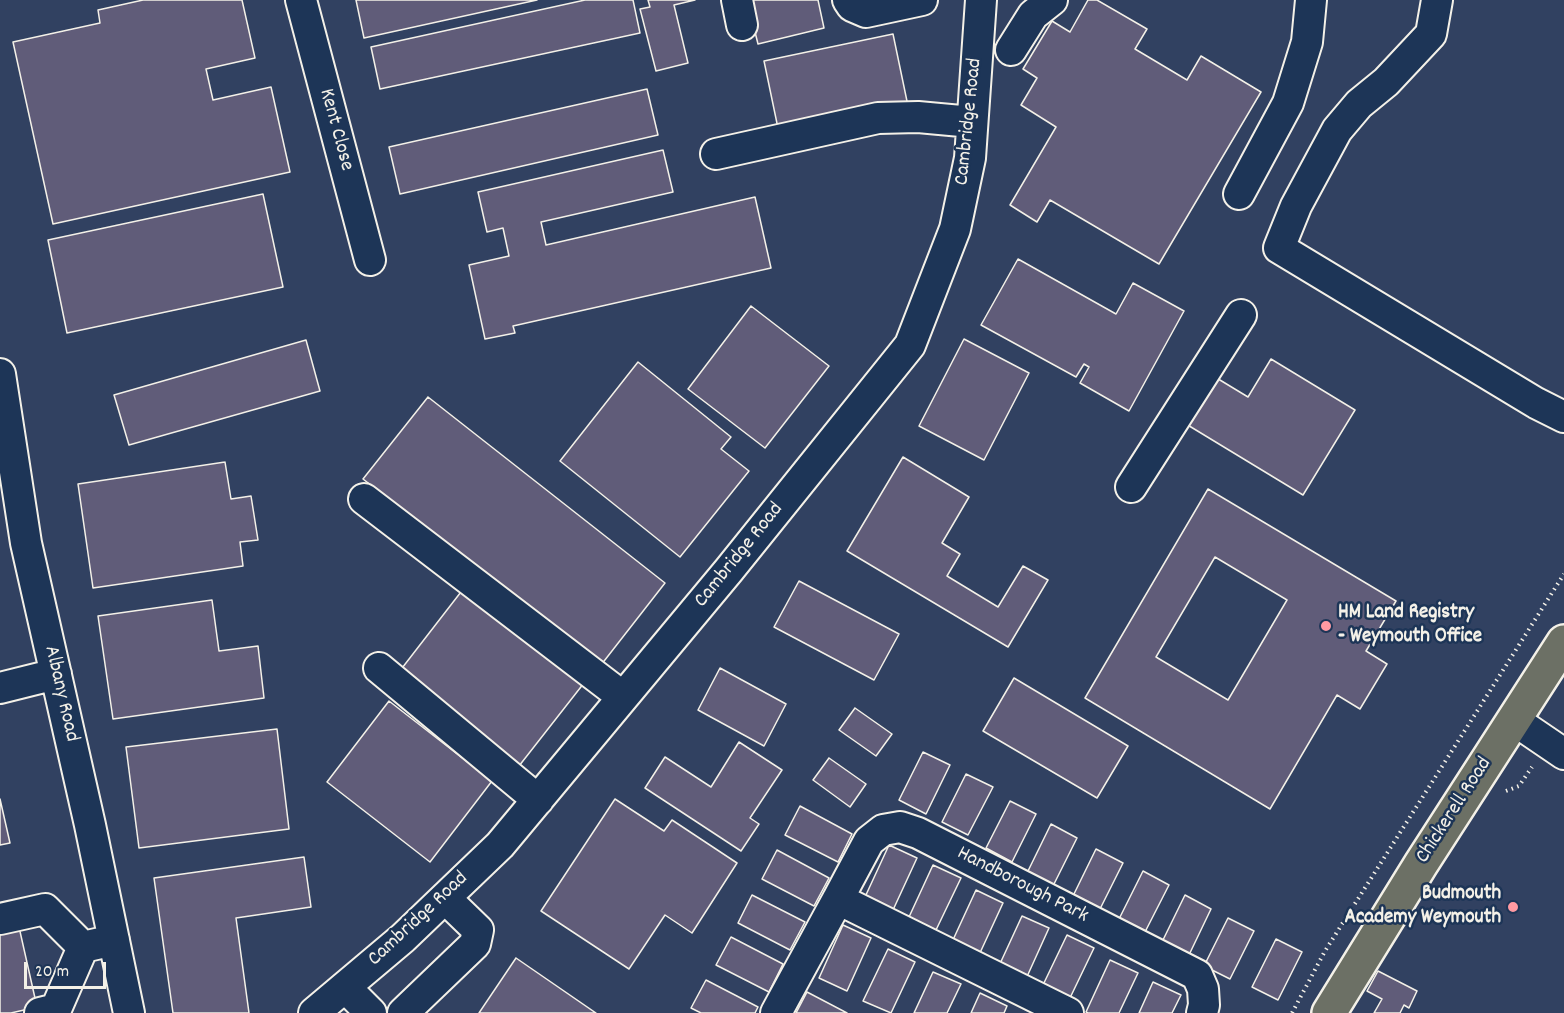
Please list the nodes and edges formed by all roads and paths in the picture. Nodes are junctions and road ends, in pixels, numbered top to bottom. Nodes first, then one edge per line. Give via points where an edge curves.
1 (301, 0) edge
2 (848, 0) edge
3 (922, 0) edge
4 (981, 0) edge
5 (1052, 0) edge
6 (1311, 0) edge
7 (1437, 0) edge
8 (1011, 50) dead end
9 (972, 122) junction
10 (716, 154) dead end
11 (1239, 194) dead end
12 (370, 260) dead end
13 (1241, 315) dead end
14 (0, 374) edge
15 (1564, 417) edge
16 (7, 465) edge
17 (1131, 488) dead end
18 (364, 500) dead end
19 (1564, 574) edge
20 (1564, 642) edge
21 (379, 668) dead end
22 (56, 674) junction
23 (0, 688) edge
24 (623, 697) junction
25 (1514, 720) junction
26 (1564, 754) edge
27 (538, 800) junction
28 (445, 898) junction
29 (838, 899) junction
30 (0, 919) edge
31 (114, 940) junction
32 (83, 947) junction
33 (345, 987) junction
34 (40, 1013) edge
35 (129, 1013) edge
36 (314, 1013) edge
37 (371, 1013) edge
38 (403, 1013) edge
39 (776, 1013) edge
40 (1068, 1013) edge
41 (1202, 1013) edge
42 (1292, 1013) edge
43 (1329, 1013) edge

1 - 12 street, Kent Close
2 - 3 street via 866,12
4 - 9 street, Cambridge Road
5 - 8 street via 1034,15
6 - 11 street via 1307,42 1288,103
7 - 15 street via 1431,34 1337,130 1296,206 1279,248
9 - 10 street via 878,118
9 - 24 street, Cambridge Road via 970,158 955,229 910,345
13 - 17 street
14 - 16 street, Albany Road
16 - 22 street, Albany Road
18 - 24 street
19 - 42 path via 1325,951
20 - 25 main road, Chickerell Road
21 - 27 street
22 - 23 street
22 - 31 street, Albany Road
24 - 27 street, Cambridge Road
25 - 26 street
25 - 43 main road, Chickerell Road
27 - 28 street, Cambridge Road via 500,845
28 - 33 street, Cambridge Road
28 - 38 street via 478,930 474,944
29 - 39 street, Handborough Park
29 - 40 street
29 - 41 street, Handborough Park via 869,841 883,830 900,827 1197,975 1203,989
30 - 32 street via 45,909
31 - 32 street
31 - 35 street, Albany Road
32 - 34 street via 56,1009
33 - 36 street, Cambridge Road
33 - 37 street

